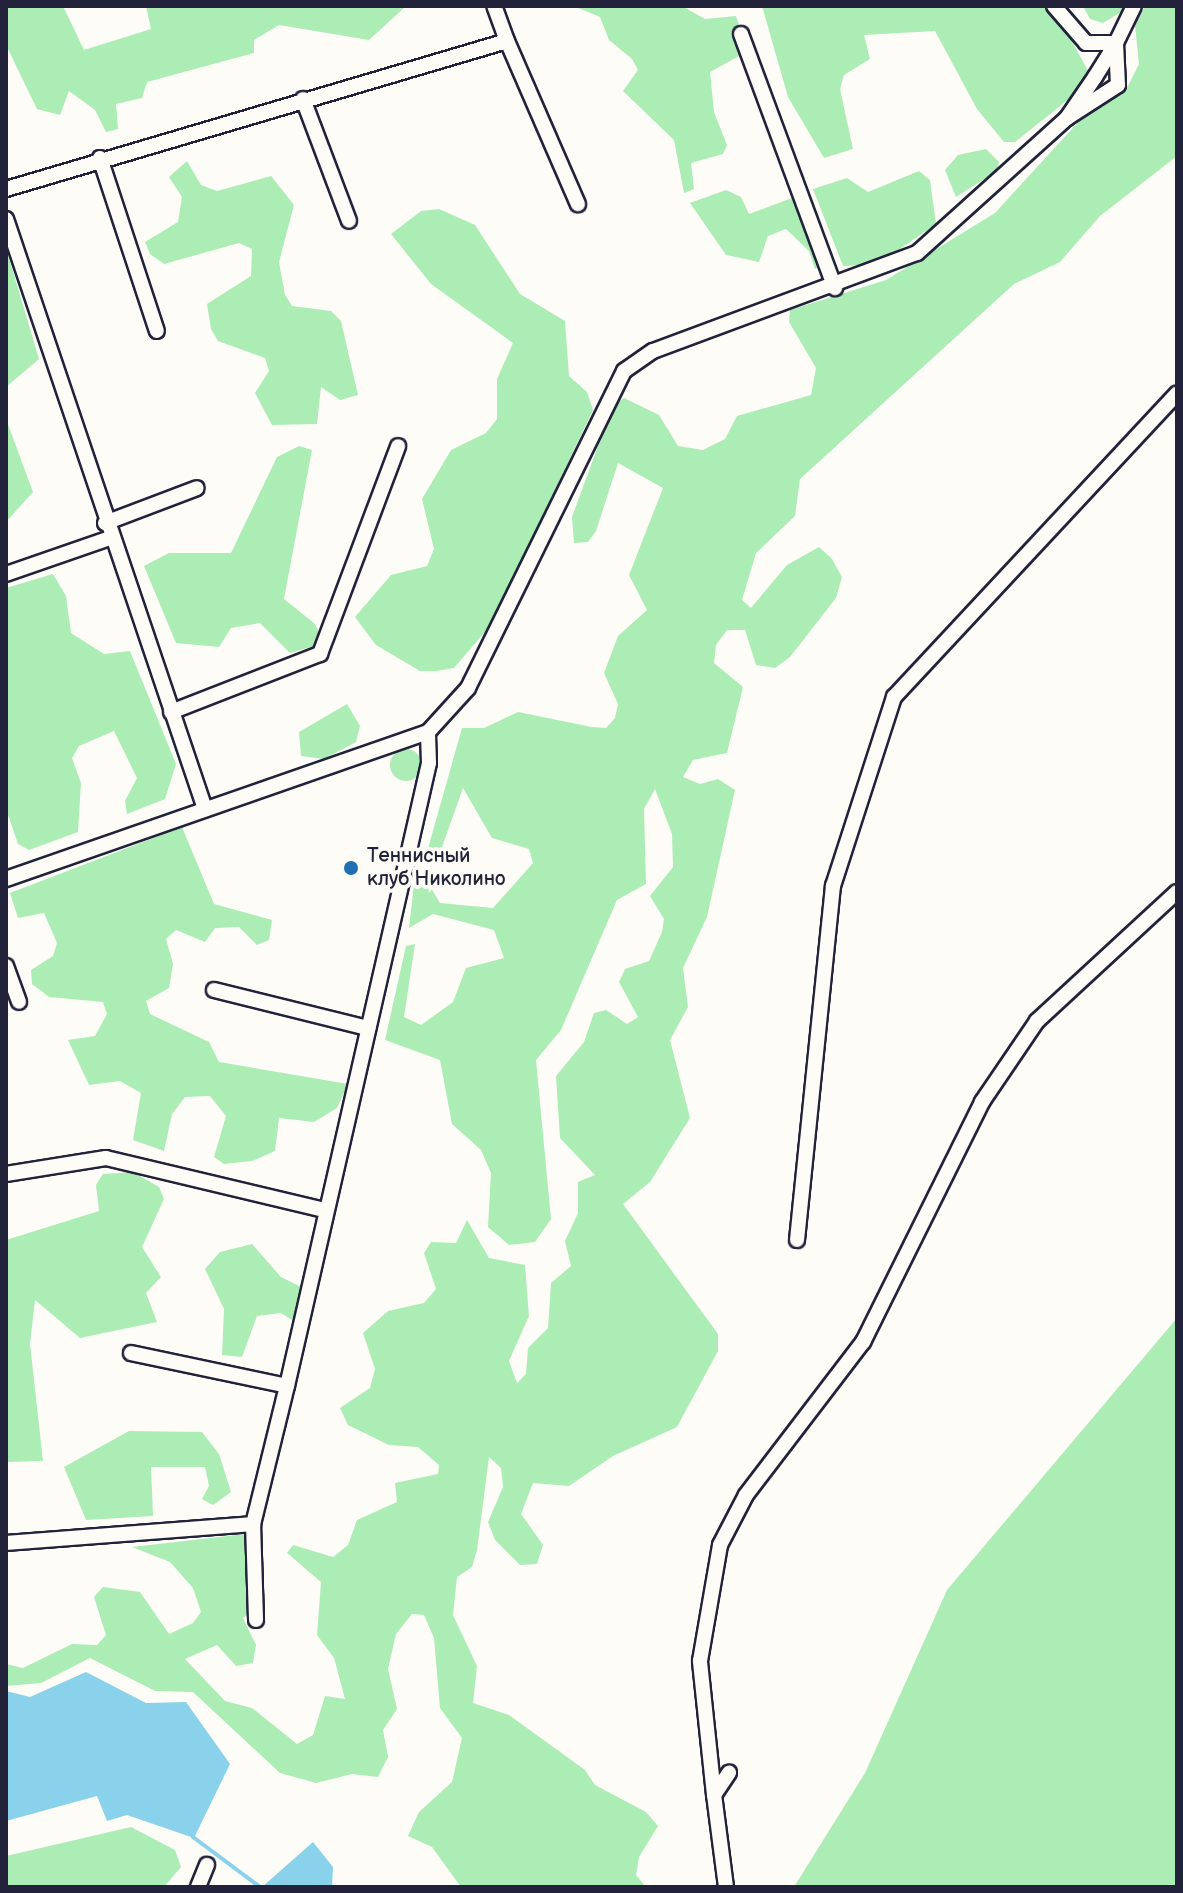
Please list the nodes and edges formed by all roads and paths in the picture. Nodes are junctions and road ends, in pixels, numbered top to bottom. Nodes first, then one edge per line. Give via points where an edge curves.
1 (494, 6) edge
2 (1054, 6) edge
3 (1134, 6) edge
4 (741, 34) dead end
5 (507, 41) junction
6 (1116, 43) junction
7 (303, 99) junction
8 (1067, 118) junction
9 (100, 158) junction
10 (6, 189) edge
11 (578, 204) dead end
12 (6, 219) edge
13 (349, 221) dead end
14 (835, 288) junction
15 (157, 331) dead end
16 (1177, 393) edge
17 (398, 446) dead end
18 (197, 488) dead end
19 (105, 523) junction
20 (110, 538) junction
21 (6, 574) edge
22 (171, 712) junction
23 (428, 732) junction
24 (205, 809) junction
25 (7, 876) edge
26 (1177, 892) edge
27 (6, 966) edge
28 (214, 990) dead end
29 (19, 1002) dead end
30 (368, 1028) junction
31 (6, 1174) edge
32 (325, 1210) junction
33 (797, 1240) dead end
34 (131, 1353) dead end
35 (287, 1386) junction
36 (253, 1524) junction
37 (6, 1543) edge
38 (256, 1620) dead end
39 (729, 1773) dead end
40 (714, 1795) junction
41 (207, 1865) dead end
42 (198, 1887) edge
43 (726, 1887) edge

1 - 5 street
2 - 6 street via 1086,43
3 - 6 street
4 - 14 street
5 - 7 street
5 - 11 street
6 - 8 street
6 - 8 street via 1118,85
7 - 9 street
7 - 13 street
8 - 14 street via 917,253
9 - 10 street
9 - 15 street
12 - 19 street
14 - 23 street via 653,351 624,371 468,688
16 - 33 street via 894,697 833,886
17 - 22 street via 320,654
18 - 19 street
19 - 20 street
20 - 21 street
20 - 22 street
22 - 24 street
23 - 24 street
23 - 30 street via 429,763
24 - 25 street
26 - 40 street via 1037,1021 982,1102 863,1342 720,1545 700,1661
27 - 29 street
28 - 30 street
30 - 32 street
31 - 32 street via 106,1158
32 - 35 street
34 - 35 street
35 - 36 street
36 - 37 street
36 - 38 street
39 - 40 street
40 - 43 street
41 - 42 street

